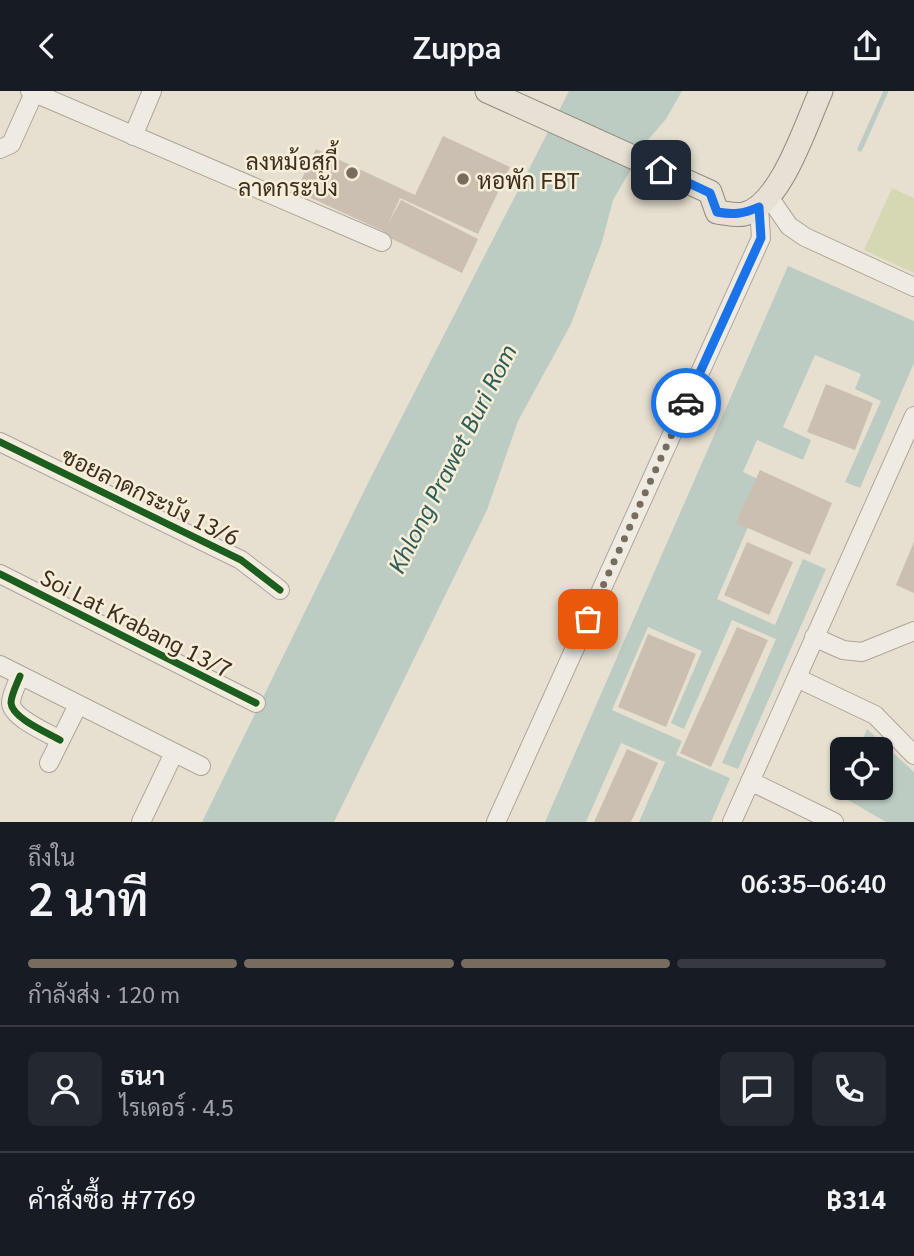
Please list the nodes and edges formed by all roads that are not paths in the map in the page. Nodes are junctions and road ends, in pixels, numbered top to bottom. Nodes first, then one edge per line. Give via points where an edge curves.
1 (152, 91) edge
2 (487, 91) edge
3 (821, 91) edge
4 (32, 92) edge
5 (132, 136) junction
6 (0, 149) edge
7 (764, 202) junction
8 (382, 242) dead end
9 (914, 287) edge
10 (914, 416) edge
11 (0, 442) edge
12 (0, 574) edge
13 (280, 590) dead end
14 (914, 631) edge
15 (814, 637) junction
16 (0, 665) edge
17 (20, 676) junction
18 (797, 678) junction
19 (256, 703) dead end
20 (78, 705) junction
21 (60, 740) junction
22 (174, 753) junction
23 (914, 755) edge
24 (49, 763) dead end
25 (201, 767) dead end
26 (750, 781) junction
27 (141, 822) edge
28 (496, 822) edge
29 (732, 822) edge
30 (834, 822) edge

1 - 5 street
2 - 7 main road via 710,193 717,212 745,214
3 - 7 main road via 789,163
4 - 5 street
4 - 6 street via 10,144
5 - 8 street
7 - 9 street via 805,237
7 - 28 street via 761,238
10 - 15 street
11 - 13 street, ซอยลาดกระบัง 13/6 via 241,560
12 - 19 street, Soi Lat Krabang 13/7
14 - 15 street via 854,653
15 - 18 street
16 - 17 street
17 - 20 street
17 - 21 street via 13,708
18 - 23 street via 875,715
18 - 26 street
20 - 21 street
20 - 22 street
21 - 24 street
22 - 25 street
22 - 27 street
26 - 29 street
26 - 30 street

